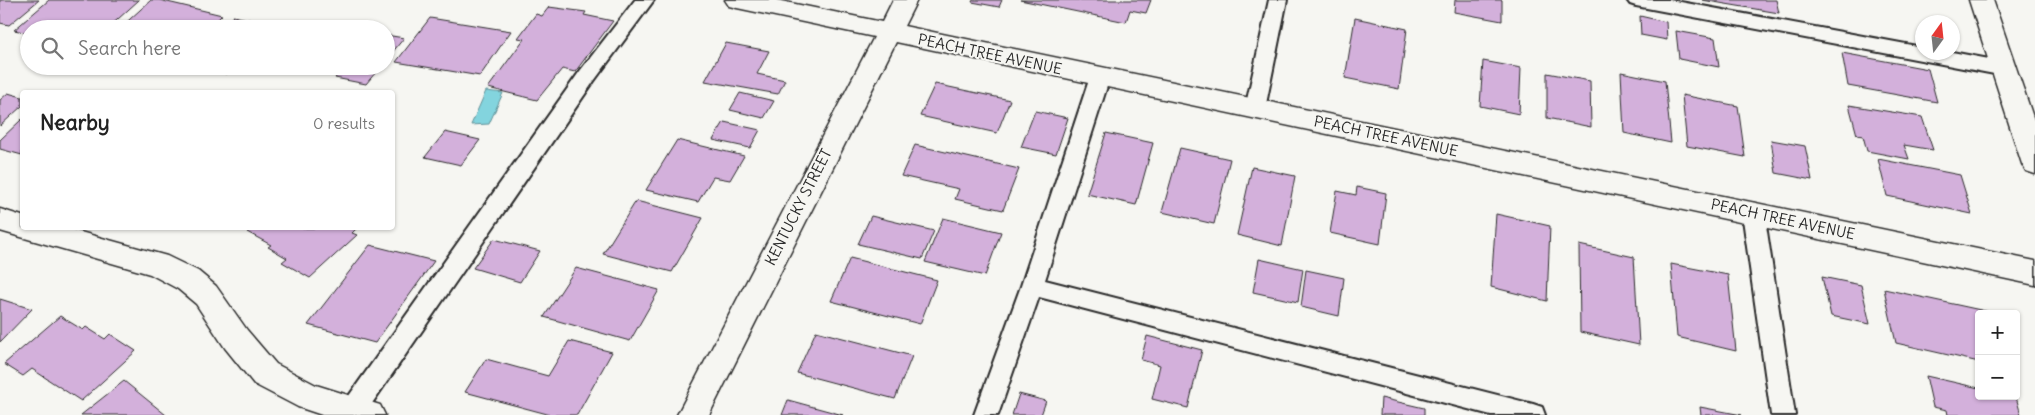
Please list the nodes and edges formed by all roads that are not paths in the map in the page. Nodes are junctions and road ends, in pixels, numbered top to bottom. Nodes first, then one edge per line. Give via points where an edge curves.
1 (645, 0) edge
2 (737, 0) edge
3 (905, 0) edge
4 (1278, 0) edge
5 (1636, 0) edge
6 (1981, 0) edge
7 (888, 33) junction
8 (2005, 69) junction
9 (1100, 76) junction
10 (1255, 109) junction
11 (2035, 164) edge
12 (1752, 212) junction
13 (0, 220) edge
14 (20, 226) edge
15 (35, 230) edge
16 (2035, 273) edge
17 (1032, 286) junction
18 (358, 413) edge
19 (692, 415) edge
20 (986, 415) edge
21 (1533, 415) edge
22 (1783, 415) edge

1 - 18 lane via 587,76
2 - 7 street, PEACH TREE AVENUE
3 - 7 street, KENTUCKY STREET
4 - 10 lane
5 - 8 lane
6 - 8 street
7 - 9 street, PEACH TREE AVENUE
7 - 19 street, KENTUCKY STREET
8 - 11 street
9 - 10 street, PEACH TREE AVENUE
9 - 17 lane
10 - 12 street, PEACH TREE AVENUE
12 - 16 street, PEACH TREE AVENUE
12 - 22 lane
13 - 14 street
15 - 18 street via 156,264 188,280 206,295 265,374 309,397
17 - 20 lane
17 - 21 lane

